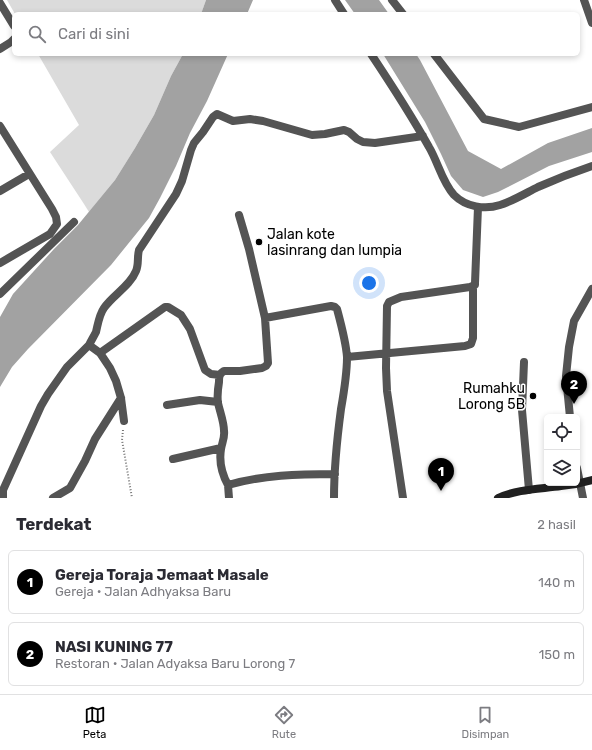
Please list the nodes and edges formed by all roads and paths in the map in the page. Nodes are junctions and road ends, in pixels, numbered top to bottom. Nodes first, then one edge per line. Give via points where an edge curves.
1 (334, 0) edge
2 (392, 0) edge
3 (584, 0) edge
4 (0, 3) edge
5 (343, 12) edge
6 (401, 12) edge
7 (592, 22) edge
8 (12, 23) edge
9 (12, 41) edge
10 (0, 49) edge
11 (372, 56) edge
12 (436, 56) edge
13 (592, 107) edge
14 (0, 126) edge
15 (423, 136) junction
16 (592, 166) edge
17 (29, 174) junction
18 (0, 191) edge
19 (478, 207) junction
20 (239, 215) dead end
21 (74, 222) dead end
22 (0, 263) edge
23 (473, 286) junction
24 (592, 289) edge
25 (0, 294) edge
26 (265, 318) junction
27 (89, 346) junction
28 (387, 353) junction
29 (100, 354) junction
30 (352, 356) junction
31 (524, 362) dead end
32 (220, 375) junction
33 (121, 398) junction
34 (218, 402) junction
35 (167, 405) dead end
36 (570, 414) edge
37 (124, 421) joint
38 (221, 448) junction
39 (173, 459) dead end
40 (335, 474) junction
41 (592, 480) edge
42 (580, 483) joint
43 (228, 485) junction
44 (558, 486) edge
45 (529, 490) junction
46 (3, 498) edge
47 (53, 498) edge
48 (132, 498) edge
49 (229, 498) edge
50 (334, 498) edge
51 (403, 498) edge
52 (498, 498) edge
53 (583, 498) edge

1 - 5 street
2 - 6 street
3 - 7 street
4 - 8 street
9 - 10 street
11 - 15 street
12 - 13 street via 484,119 519,127
14 - 17 street
15 - 19 street via 444,181 454,194 460,200
15 - 27 street via 375,143 363,142 344,130 312,135 263,121 232,121 217,114 212,117 194,143 176,194 139,250 137,268 132,279 103,309
16 - 19 street via 553,180 500,206
17 - 18 street
17 - 22 street via 56,217 57,224 50,234
19 - 23 street
20 - 26 street
21 - 25 street
23 - 28 street via 402,297 389,302
23 - 28 street via 471,344
24 - 36 street via 574,322 569,347 566,376
26 - 30 street via 335,307
26 - 32 street via 267,365 262,368 224,371
27 - 29 street
27 - 46 street via 67,367 41,406 3,490
28 - 30 street
28 - 51 street via 387,391
29 - 32 street via 168,307 181,315 190,329 205,370
29 - 33 street via 110,368
30 - 40 street via 345,384
31 - 45 street via 522,410
32 - 34 street
33 - 37 street
33 - 47 street via 95,439 70,488
34 - 35 street via 200,400
34 - 38 street via 224,430
37 - 48 path via 122,440
38 - 39 street
38 - 43 street via 221,464
40 - 43 street via 282,476
40 - 50 street
41 - 42 street
42 - 53 street
43 - 49 street
44 - 45 street
45 - 52 street

